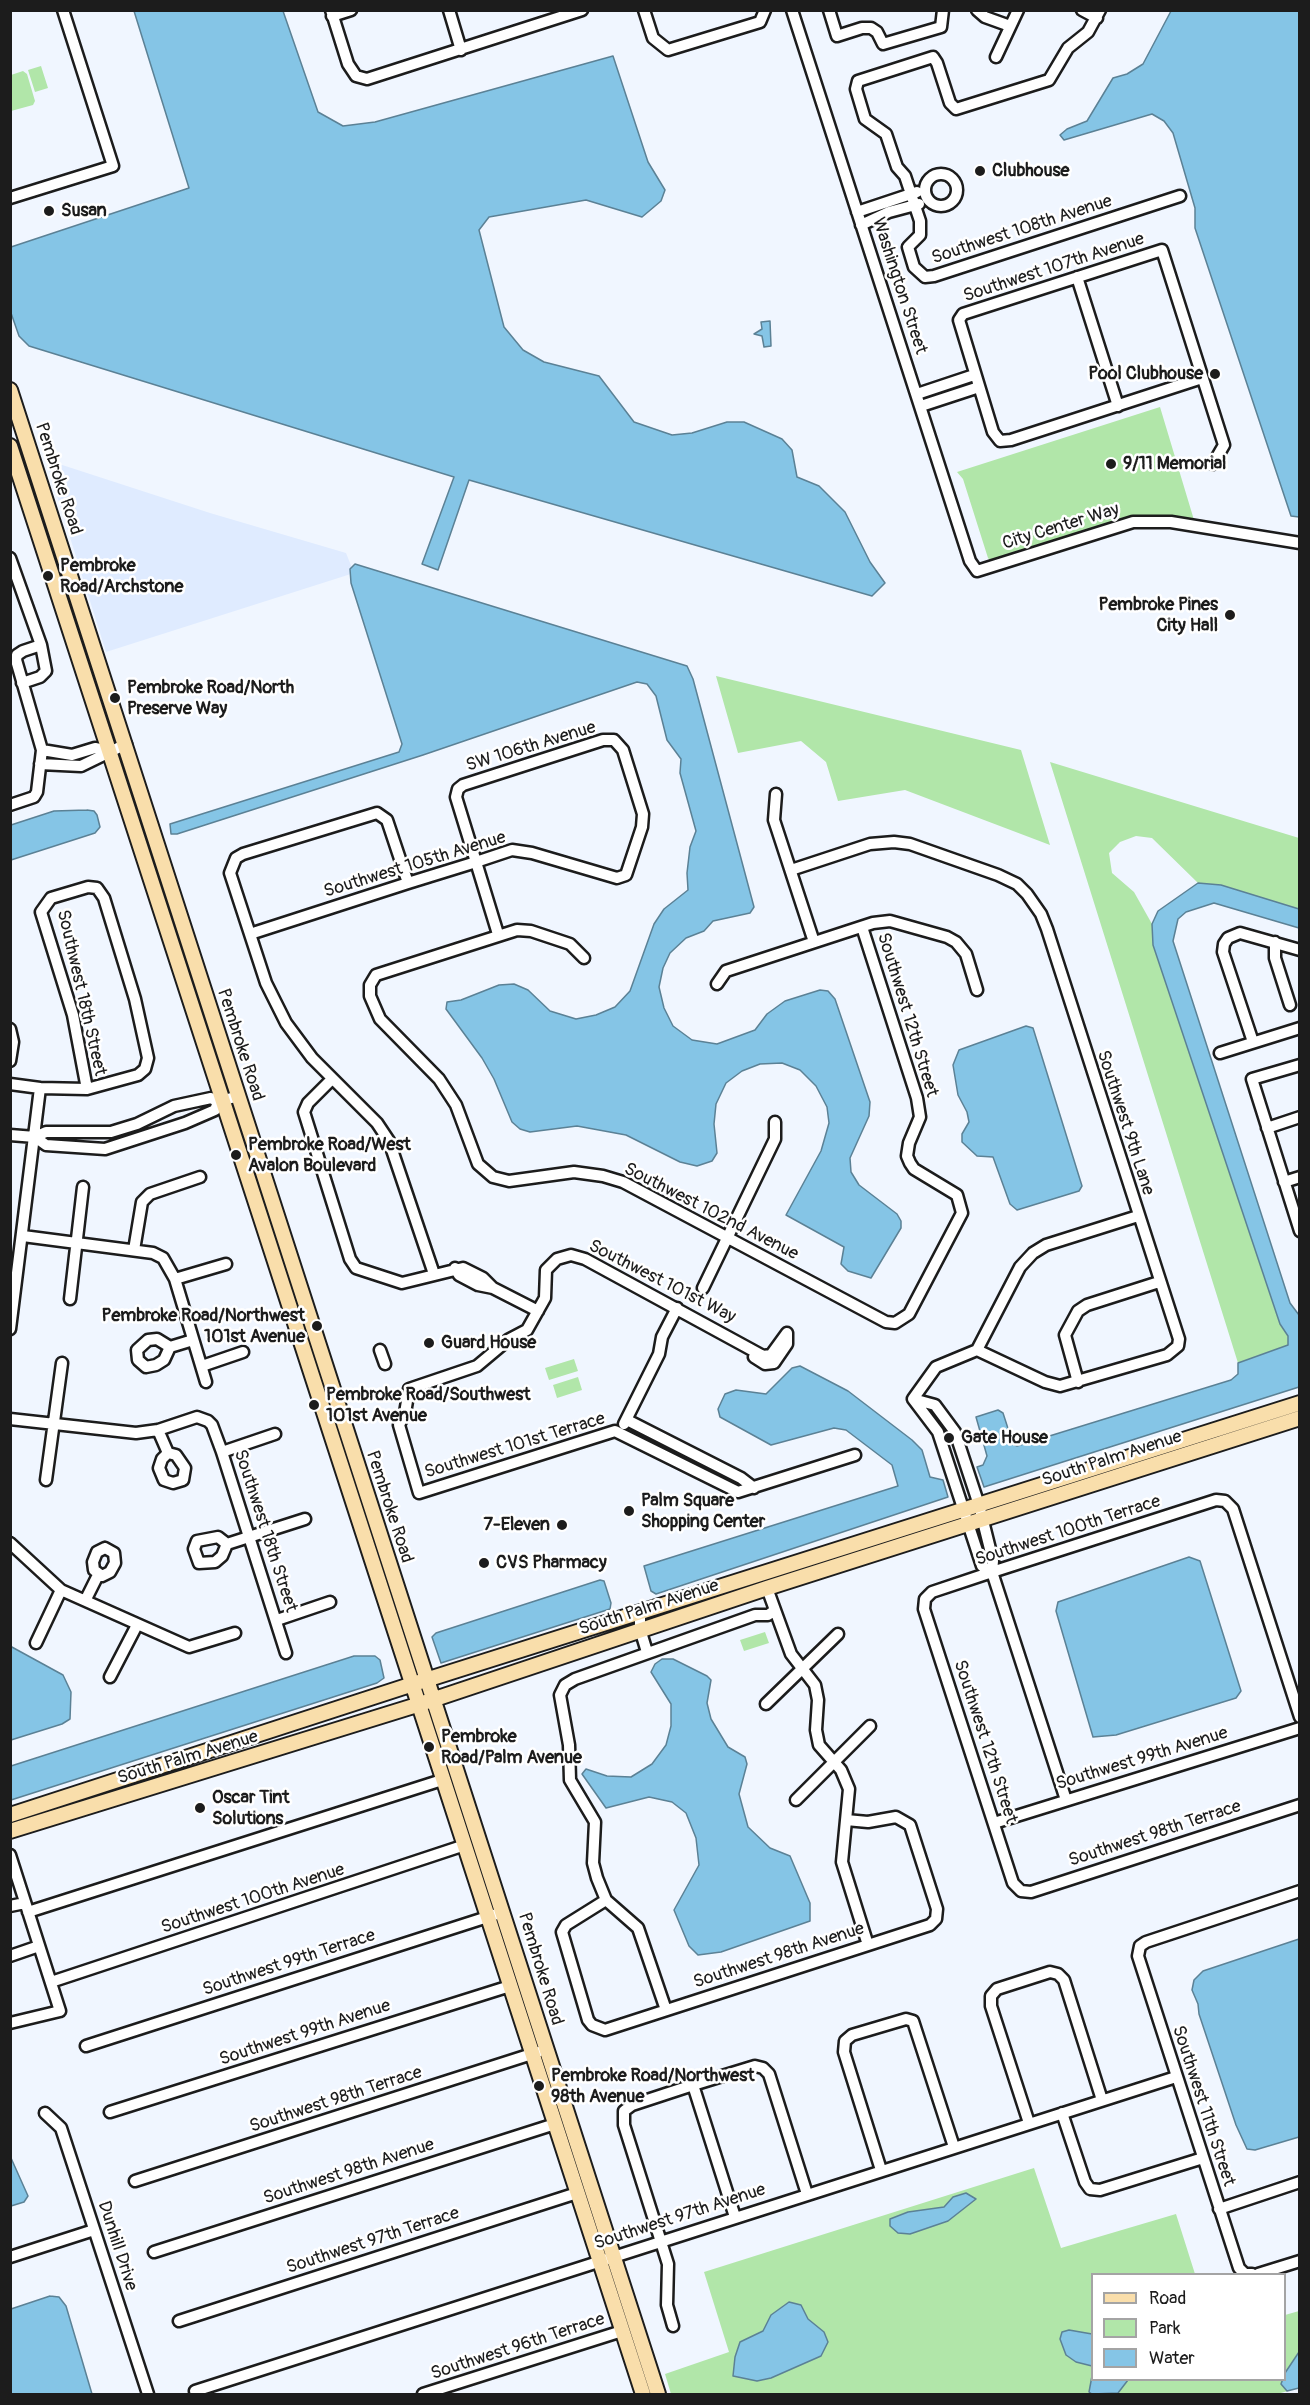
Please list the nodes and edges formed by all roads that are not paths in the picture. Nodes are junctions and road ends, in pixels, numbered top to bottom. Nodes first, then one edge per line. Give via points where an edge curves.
1 (63, 10) edge
2 (351, 10) edge
3 (449, 10) edge
4 (582, 10) edge
5 (644, 10) edge
6 (792, 10) edge
7 (829, 10) edge
8 (943, 10) edge
9 (977, 10) edge
10 (1018, 10) edge
11 (1082, 10) edge
12 (332, 13) edge
13 (567, 13) edge
14 (764, 13) edge
15 (1098, 14) edge
16 (1010, 26) junction
17 (461, 50) junction
18 (996, 57) dead end
19 (927, 195) dead end
20 (1180, 196) dead end
21 (10, 198) edge
22 (913, 202) junction
23 (886, 210) junction
24 (857, 212) junction
25 (861, 225) junction
26 (1077, 277) junction
27 (975, 375) junction
28 (1202, 378) junction
29 (953, 382) junction
30 (979, 387) junction
31 (10, 390) edge
32 (917, 394) junction
33 (956, 394) junction
34 (921, 406) junction
35 (1118, 406) junction
36 (13, 452) edge
37 (31, 454) junction
38 (1213, 464) dead end
39 (1299, 543) edge
40 (10, 558) edge
41 (977, 571) joint
42 (41, 645) junction
43 (22, 682) junction
44 (126, 744) junction
45 (42, 750) junction
46 (109, 751) junction
47 (65, 754) junction
48 (40, 764) junction
49 (64, 767) junction
50 (776, 794) dead end
51 (10, 805) edge
52 (476, 862) junction
53 (791, 870) junction
54 (626, 875) joint
55 (408, 883) junction
56 (862, 927) junction
57 (250, 934) junction
58 (498, 934) junction
59 (814, 942) junction
60 (1275, 942) junction
61 (1299, 950) edge
62 (584, 958) dead end
63 (717, 984) dead end
64 (977, 990) dead end
65 (1290, 1005) dead end
66 (1299, 1028) edge
67 (10, 1029) edge
68 (1252, 1042) junction
69 (1220, 1053) dead end
70 (10, 1061) edge
71 (1299, 1065) edge
72 (332, 1079) junction
73 (10, 1084) edge
74 (40, 1088) junction
75 (87, 1089) junction
76 (238, 1096) junction
77 (220, 1101) junction
78 (1299, 1117) edge
79 (775, 1122) dead end
80 (1267, 1128) junction
81 (111, 1132) junction
82 (10, 1135) edge
83 (35, 1137) junction
84 (114, 1147) junction
85 (1299, 1177) edge
86 (200, 1178) dead end
87 (1284, 1182) junction
88 (83, 1187) dead end
89 (1138, 1216) junction
90 (1299, 1230) edge
91 (23, 1236) junction
92 (728, 1238) junction
93 (76, 1244) junction
94 (134, 1250) junction
95 (226, 1264) dead end
96 (434, 1274) junction
97 (175, 1279) junction
98 (1160, 1282) junction
99 (703, 1288) dead end
100 (70, 1299) dead end
101 (677, 1308) junction
102 (538, 1311) junction
103 (904, 1320) joint
104 (10, 1329) edge
105 (193, 1340) junction
106 (170, 1347) dead end
107 (750, 1349) dead end
108 (380, 1350) dead end
109 (977, 1350) junction
110 (243, 1352) dead end
111 (62, 1363) dead end
112 (385, 1364) dead end
113 (202, 1366) junction
114 (327, 1375) junction
115 (313, 1380) junction
116 (206, 1382) dead end
117 (1078, 1382) junction
118 (914, 1399) junction
119 (1299, 1403) edge
120 (1299, 1418) edge
121 (10, 1419) edge
122 (627, 1419) junction
123 (55, 1425) junction
124 (951, 1425) junction
125 (158, 1430) junction
126 (620, 1432) junction
127 (939, 1432) junction
128 (275, 1434) dead end
129 (222, 1452) junction
130 (168, 1453) dead end
131 (855, 1455) dead end
132 (46, 1480) dead end
133 (754, 1488) junction
134 (419, 1493) joint
135 (979, 1505) junction
136 (966, 1517) junction
137 (305, 1519) dead end
138 (982, 1520) junction
139 (250, 1536) junction
140 (10, 1544) edge
141 (226, 1544) dead end
142 (992, 1572) junction
143 (98, 1575) dead end
144 (767, 1588) junction
145 (61, 1590) junction
146 (86, 1599) junction
147 (924, 1599) joint
148 (330, 1602) dead end
149 (775, 1610) junction
150 (640, 1613) junction
151 (277, 1620) junction
152 (137, 1625) junction
153 (645, 1628) junction
154 (235, 1633) dead end
155 (838, 1634) dead end
156 (36, 1643) dead end
157 (652, 1651) junction
158 (286, 1653) dead end
159 (803, 1668) junction
160 (110, 1677) dead end
161 (427, 1680) junction
162 (410, 1685) junction
163 (433, 1700) junction
164 (766, 1704) dead end
165 (417, 1705) junction
166 (1299, 1717) edge
167 (870, 1726) dead end
168 (1299, 1728) edge
169 (834, 1763) junction
170 (442, 1780) junction
171 (796, 1800) dead end
172 (1066, 1800) junction
173 (1299, 1805) edge
174 (10, 1815) edge
175 (846, 1820) junction
176 (994, 1823) junction
177 (10, 1832) edge
178 (465, 1845) junction
179 (10, 1855) edge
180 (1021, 1891) joint
181 (1299, 1891) edge
182 (606, 1900) junction
183 (10, 1906) edge
184 (26, 1907) junction
185 (503, 1912) junction
186 (489, 1916) junction
187 (868, 1945) junction
188 (39, 1946) junction
189 (10, 1956) edge
190 (51, 1982) junction
191 (510, 1986) junction
192 (666, 2010) junction
193 (12, 2019) edge
194 (86, 2046) dead end
195 (547, 2049) junction
196 (533, 2054) junction
197 (1176, 2077) junction
198 (693, 2085) junction
199 (1102, 2100) junction
200 (110, 2112) dead end
201 (45, 2113) dead end
202 (1062, 2113) junction
203 (1029, 2123) junction
204 (555, 2124) junction
205 (954, 2147) junction
206 (1203, 2158) junction
207 (880, 2170) junction
208 (135, 2181) dead end
209 (1299, 2182) edge
210 (577, 2193) junction
211 (807, 2194) junction
212 (1219, 2209) junction
213 (735, 2217) junction
214 (94, 2230) junction
215 (663, 2241) junction
216 (154, 2252) dead end
217 (614, 2256) junction
218 (10, 2257) edge
219 (600, 2261) junction
220 (1299, 2261) edge
221 (1246, 2273) edge
222 (1261, 2273) edge
223 (179, 2321) dead end
224 (673, 2326) dead end
225 (622, 2331) junction
226 (195, 2391) dead end
227 (148, 2394) edge
228 (423, 2394) edge
229 (643, 2394) edge
230 (658, 2394) edge

1 - 21 street via 113,166
2 - 12 street
3 - 17 street
4 - 13 street
5 - 14 street via 653,38 662,48 676,49 760,22
6 - 24 street, Washington Street
7 - 8 street via 837,36 871,28 883,44 941,27
9 - 16 street
10 - 16 street
11 - 15 street
12 - 17 street via 348,64 356,76 367,79
13 - 17 street
15 - 22 street via 1088,32 1071,43 1049,80 956,109 950,103 933,57 858,81 856,89 865,119 886,134
16 - 18 street
19 - 22 street
20 - 22 street, Southwest 108th Avenue via 930,277 916,272 908,247 921,230
22 - 23 street
22 - 23 street via 908,212
23 - 24 street
23 - 25 street
24 - 25 street, Washington Street
25 - 32 street, Washington Street
26 - 27 street, Southwest 107th Avenue via 963,314 959,320
26 - 28 street, Southwest 107th Avenue via 1162,250
26 - 35 street
27 - 29 street
27 - 30 street
28 - 35 street
28 - 38 street via 1224,445
29 - 32 street
29 - 33 street
30 - 33 street
30 - 35 street via 997,439 1004,442
31 - 37 main road, Pembroke Road
32 - 34 street, Washington Street
33 - 34 street
34 - 41 street, Washington Street via 970,561
36 - 37 main road
36 - 46 main road, Pembroke Road
37 - 44 main road, Pembroke Road
39 - 41 street, City Center Way via 1172,522 1133,522
40 - 42 street
42 - 43 street via 46,671
42 - 43 street via 17,655
43 - 45 street
44 - 46 street
44 - 76 main road, Pembroke Road
45 - 47 street
45 - 48 street
46 - 47 street via 95,748
46 - 49 street via 91,763
46 - 77 main road, Pembroke Road
47 - 49 street
48 - 49 street
48 - 51 street via 34,797
50 - 53 street via 774,820
52 - 54 street, Southwest 105th Avenue via 512,850 617,878
52 - 54 street, SW 106th Avenue via 456,797 458,789 614,740 623,750 643,814
52 - 55 street, Southwest 105th Avenue
52 - 58 street
53 - 59 street
53 - 89 street, Southwest 9th Lane via 870,844 894,842 910,844 1017,884 1034,903 1047,929
55 - 57 street, Southwest 105th Avenue
55 - 57 street via 387,820 377,813 243,854 232,864 230,873
56 - 59 street
56 - 64 street via 899,922 952,939 966,954
56 - 103 street, Southwest 12th Street via 917,1098 920,1117 907,1156 914,1169 957,1195 963,1213
57 - 72 street via 266,983 286,1023
58 - 62 street via 531,931 570,944
58 - 92 street, Southwest 102nd Avenue via 387,970 372,979 370,996 380,1019 439,1079 456,1106 478,1164 493,1178 509,1181 560,1172 603,1176 623,1182
59 - 63 street via 726,970
60 - 61 street
60 - 65 street via 1275,958
60 - 68 street via 1243,933 1231,936 1224,944 1223,952
66 - 68 street
67 - 70 street
68 - 69 street
71 - 80 street via 1252,1079
72 - 96 street via 389,1141
72 - 96 street via 304,1112 350,1259 365,1273 402,1282
73 - 74 street
74 - 75 street
74 - 83 street
75 - 75 street, Southwest 18th Street via 73,1015 41,912 51,898 88,886 97,888 104,898 135,999 148,1058 138,1075
76 - 77 street
76 - 114 main road, Pembroke Road
77 - 81 street via 211,1098 174,1106
77 - 84 street via 215,1110
77 - 115 main road, Pembroke Road
78 - 80 street
79 - 92 street via 775,1139
80 - 87 street
81 - 83 street via 46,1132
81 - 84 street
82 - 83 street
83 - 84 street via 46,1145 89,1150
83 - 91 street
85 - 87 street
86 - 94 street via 150,1194 142,1202
87 - 90 street
88 - 93 street
89 - 98 street, Southwest 9th Lane
89 - 109 street via 1046,1245 1033,1253 1020,1267
91 - 93 street
91 - 104 street
92 - 99 street
92 - 103 street, Southwest 102nd Avenue via 886,1322
93 - 94 street
93 - 100 street
94 - 97 street via 163,1258
95 - 97 street
96 - 102 street via 455,1268 474,1272 493,1288
97 - 105 street
98 - 117 street via 1087,1305 1071,1320 1065,1335
98 - 117 street, Southwest 9th Lane via 1178,1346 1173,1352
101 - 102 street, Southwest 101st Way via 571,1255 557,1259 546,1270 546,1294
101 - 107 street, Southwest 101st Way
101 - 122 street
102 - 134 street, Southwest 101st Way via 527,1330 477,1365 408,1389 399,1425
105 - 106 street
105 - 113 street
108 - 112 street
109 - 117 street via 1045,1382 1060,1386
109 - 118 street via 936,1367
110 - 113 street
111 - 123 street
113 - 116 street
114 - 115 street
114 - 161 main road, Pembroke Road
115 - 162 main road, Pembroke Road
118 - 124 street via 935,1405
118 - 127 street
119 - 135 main road, South Palm Avenue
120 - 138 main road, South Palm Avenue
121 - 123 street
122 - 126 street, Southwest 101st Terrace
122 - 133 street, Southwest 101st Terrace
123 - 125 street via 136,1433
123 - 132 street
124 - 127 street
124 - 135 street
125 - 129 street, Southwest 18th Street via 197,1417 212,1425
125 - 130 street
126 - 133 street, Southwest 101st Terrace via 738,1492
126 - 134 street, Southwest 101st Terrace
127 - 136 street
128 - 129 street
129 - 139 street, Southwest 18th Street
131 - 133 street, Southwest 101st Terrace
135 - 136 main road, South Palm Avenue
135 - 138 street
136 - 138 main road, South Palm Avenue
136 - 142 street via 982,1566
136 - 144 main road, South Palm Avenue
136 - 150 main road, South Palm Avenue
137 - 139 street
138 - 142 street via 993,1561
139 - 141 street
139 - 151 street, Southwest 18th Street
140 - 145 street
142 - 147 street, Southwest 100th Terrace via 932,1592
142 - 166 street, Southwest 100th Terrace via 1216,1500 1225,1501 1233,1509
142 - 172 street
143 - 146 street
144 - 149 street
144 - 153 main road, South Palm Avenue
145 - 146 street
145 - 156 street
146 - 152 street
147 - 176 street, Southwest 12th Street
148 - 151 street
149 - 157 street
149 - 159 street via 791,1654
150 - 153 street
150 - 161 main road, South Palm Avenue
151 - 158 street, Southwest 18th Street
152 - 154 street via 189,1647
152 - 160 street
153 - 157 street
153 - 163 main road, South Palm Avenue
155 - 159 street
157 - 182 street via 574,1679 560,1695 569,1744 568,1772 573,1788 595,1822 592,1863
159 - 164 street
159 - 169 street via 817,1693 819,1745
161 - 162 main road, South Palm Avenue
161 - 163 main road, Pembroke Road
162 - 165 main road, Pembroke Road
162 - 174 main road, South Palm Avenue
163 - 165 main road, South Palm Avenue
163 - 185 main road, Pembroke Road
165 - 170 main road, Pembroke Road
165 - 177 main road, South Palm Avenue
167 - 169 street
168 - 172 street, Southwest 99th Avenue
169 - 171 street
169 - 175 street via 849,1789
170 - 178 main road, Pembroke Road
170 - 184 street
172 - 176 street, Southwest 99th Avenue
173 - 180 street, Southwest 98th Terrace via 1031,1892
175 - 187 street via 842,1862
175 - 187 street, Southwest 98th Avenue via 906,1820 937,1909 936,1919 927,1927
176 - 180 street, Southwest 12th Street via 1013,1883
178 - 186 main road, Pembroke Road
178 - 190 street, Southwest 100th Avenue
179 - 184 street
181 - 197 street, Southwest 11th Street via 1140,1946 1138,1956
182 - 192 street via 638,1928
182 - 192 street, Southwest 98th Avenue via 566,1925 562,1932 588,2020 605,2030
183 - 184 street
184 - 188 street
185 - 186 street, Southwest 99th Terrace
185 - 195 main road, Pembroke Road
186 - 191 main road, Pembroke Road
186 - 194 street, Southwest 99th Terrace
187 - 192 street, Southwest 98th Avenue
188 - 189 street
188 - 190 street
190 - 193 street via 60,2011
191 - 196 main road, Pembroke Road
191 - 200 street, Southwest 99th Avenue
195 - 196 street, Southwest 98th Terrace
195 - 217 main road, Pembroke Road
196 - 204 main road, Pembroke Road
196 - 208 street, Southwest 98th Terrace
197 - 199 street, Southwest 97th Avenue
197 - 206 street, Southwest 11th Street
198 - 211 street via 755,2066 770,2074
198 - 213 street
198 - 215 street via 624,2111 624,2125
199 - 202 street, Southwest 97th Avenue
199 - 203 street via 1064,1980 1050,1972 997,1989 991,1996
201 - 214 street, Dunhill Drive via 61,2128
202 - 203 street, Southwest 97th Avenue
202 - 206 street via 1084,2182 1090,2188 1100,2190
203 - 205 street, Southwest 97th Avenue
204 - 210 main road, Pembroke Road
204 - 216 street, Southwest 98th Avenue
205 - 207 street, Southwest 97th Avenue
205 - 207 street via 914,2021 906,2019 852,2035 845,2042 844,2052
206 - 212 street, Southwest 11th Street
207 - 211 street, Southwest 97th Avenue
209 - 212 street
210 - 219 main road, Pembroke Road
210 - 223 street, Southwest 97th Terrace
211 - 213 street, Southwest 97th Avenue
212 - 221 street, Southwest 11th Street via 1239,2268
213 - 215 street, Southwest 97th Avenue
214 - 218 street
214 - 227 street, Dunhill Drive
215 - 217 street, Southwest 97th Avenue
215 - 224 street via 669,2264 667,2305
217 - 219 street, Southwest 97th Avenue
217 - 230 main road, Pembroke Road
219 - 225 main road, Pembroke Road
219 - 226 street, Southwest 97th Avenue
220 - 222 street
225 - 228 street, Southwest 96th Terrace
225 - 229 main road, Pembroke Road

